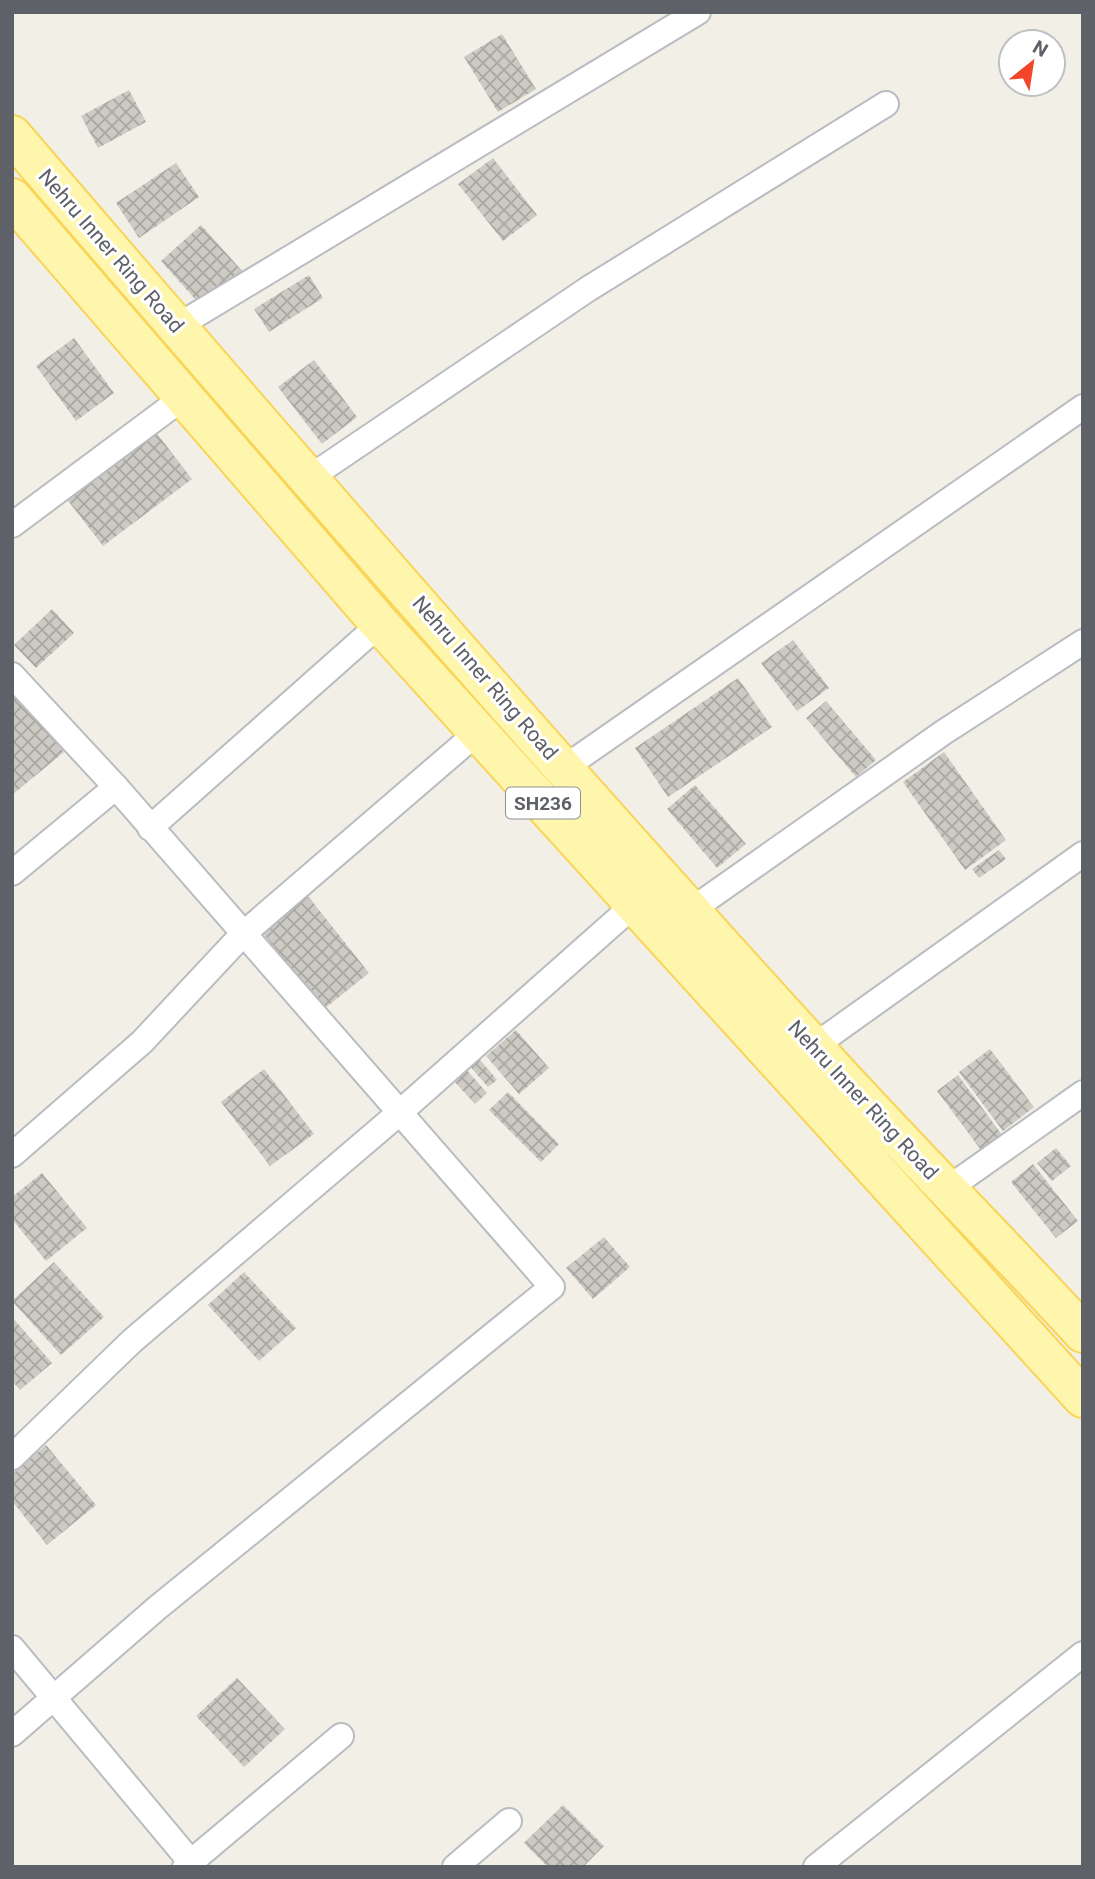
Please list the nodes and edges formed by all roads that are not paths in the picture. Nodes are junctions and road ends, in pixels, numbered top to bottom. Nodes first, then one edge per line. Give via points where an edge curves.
1 (698, 12) edge
2 (886, 104) dead end
3 (12, 135) edge
4 (12, 198) edge
5 (176, 327) junction
6 (184, 397) junction
7 (1083, 407) edge
8 (309, 478) junction
9 (12, 525) edge
10 (380, 624) junction
11 (1083, 642) edge
12 (12, 674) edge
13 (478, 732) junction
14 (564, 768) junction
15 (117, 787) junction
16 (150, 828) junction
17 (1083, 854) edge
18 (12, 873) edge
19 (635, 904) junction
20 (690, 911) junction
21 (242, 934) junction
22 (813, 1047) junction
23 (1083, 1093) edge
24 (398, 1114) junction
25 (12, 1155) edge
26 (946, 1190) junction
27 (1083, 1333) edge
28 (1083, 1398) edge
29 (12, 1457) edge
30 (12, 1648) edge
31 (1083, 1654) edge
32 (52, 1696) junction
33 (12, 1734) edge
34 (341, 1737) dead end
35 (509, 1821) dead end
36 (190, 1865) edge
37 (455, 1867) edge
38 (816, 1867) edge

1 - 5 street
2 - 8 street via 588,289
3 - 5 main road, Nehru Inner Ring Road / SH236
4 - 6 main road, SH236
5 - 8 main road, Nehru Inner Ring Road / SH236
6 - 9 street
6 - 10 main road, SH236
7 - 14 street
8 - 14 main road, Nehru Inner Ring Road / SH236
10 - 13 main road, SH236
10 - 16 street
11 - 20 street via 944,732
12 - 15 street
13 - 19 main road, SH236
13 - 21 street
14 - 20 main road, Nehru Inner Ring Road / SH236
15 - 16 street
15 - 18 street
16 - 21 street
17 - 22 street
19 - 24 street
19 - 28 main road, SH236
20 - 22 main road, Nehru Inner Ring Road / SH236
21 - 24 street
21 - 25 street via 142,1042
22 - 26 main road, Nehru Inner Ring Road / SH236
23 - 26 street
24 - 29 street via 132,1341
24 - 32 street via 552,1287
26 - 27 main road, Nehru Inner Ring Road / SH236
30 - 32 street
31 - 38 street
32 - 33 street
32 - 36 street
34 - 36 street
35 - 37 street

